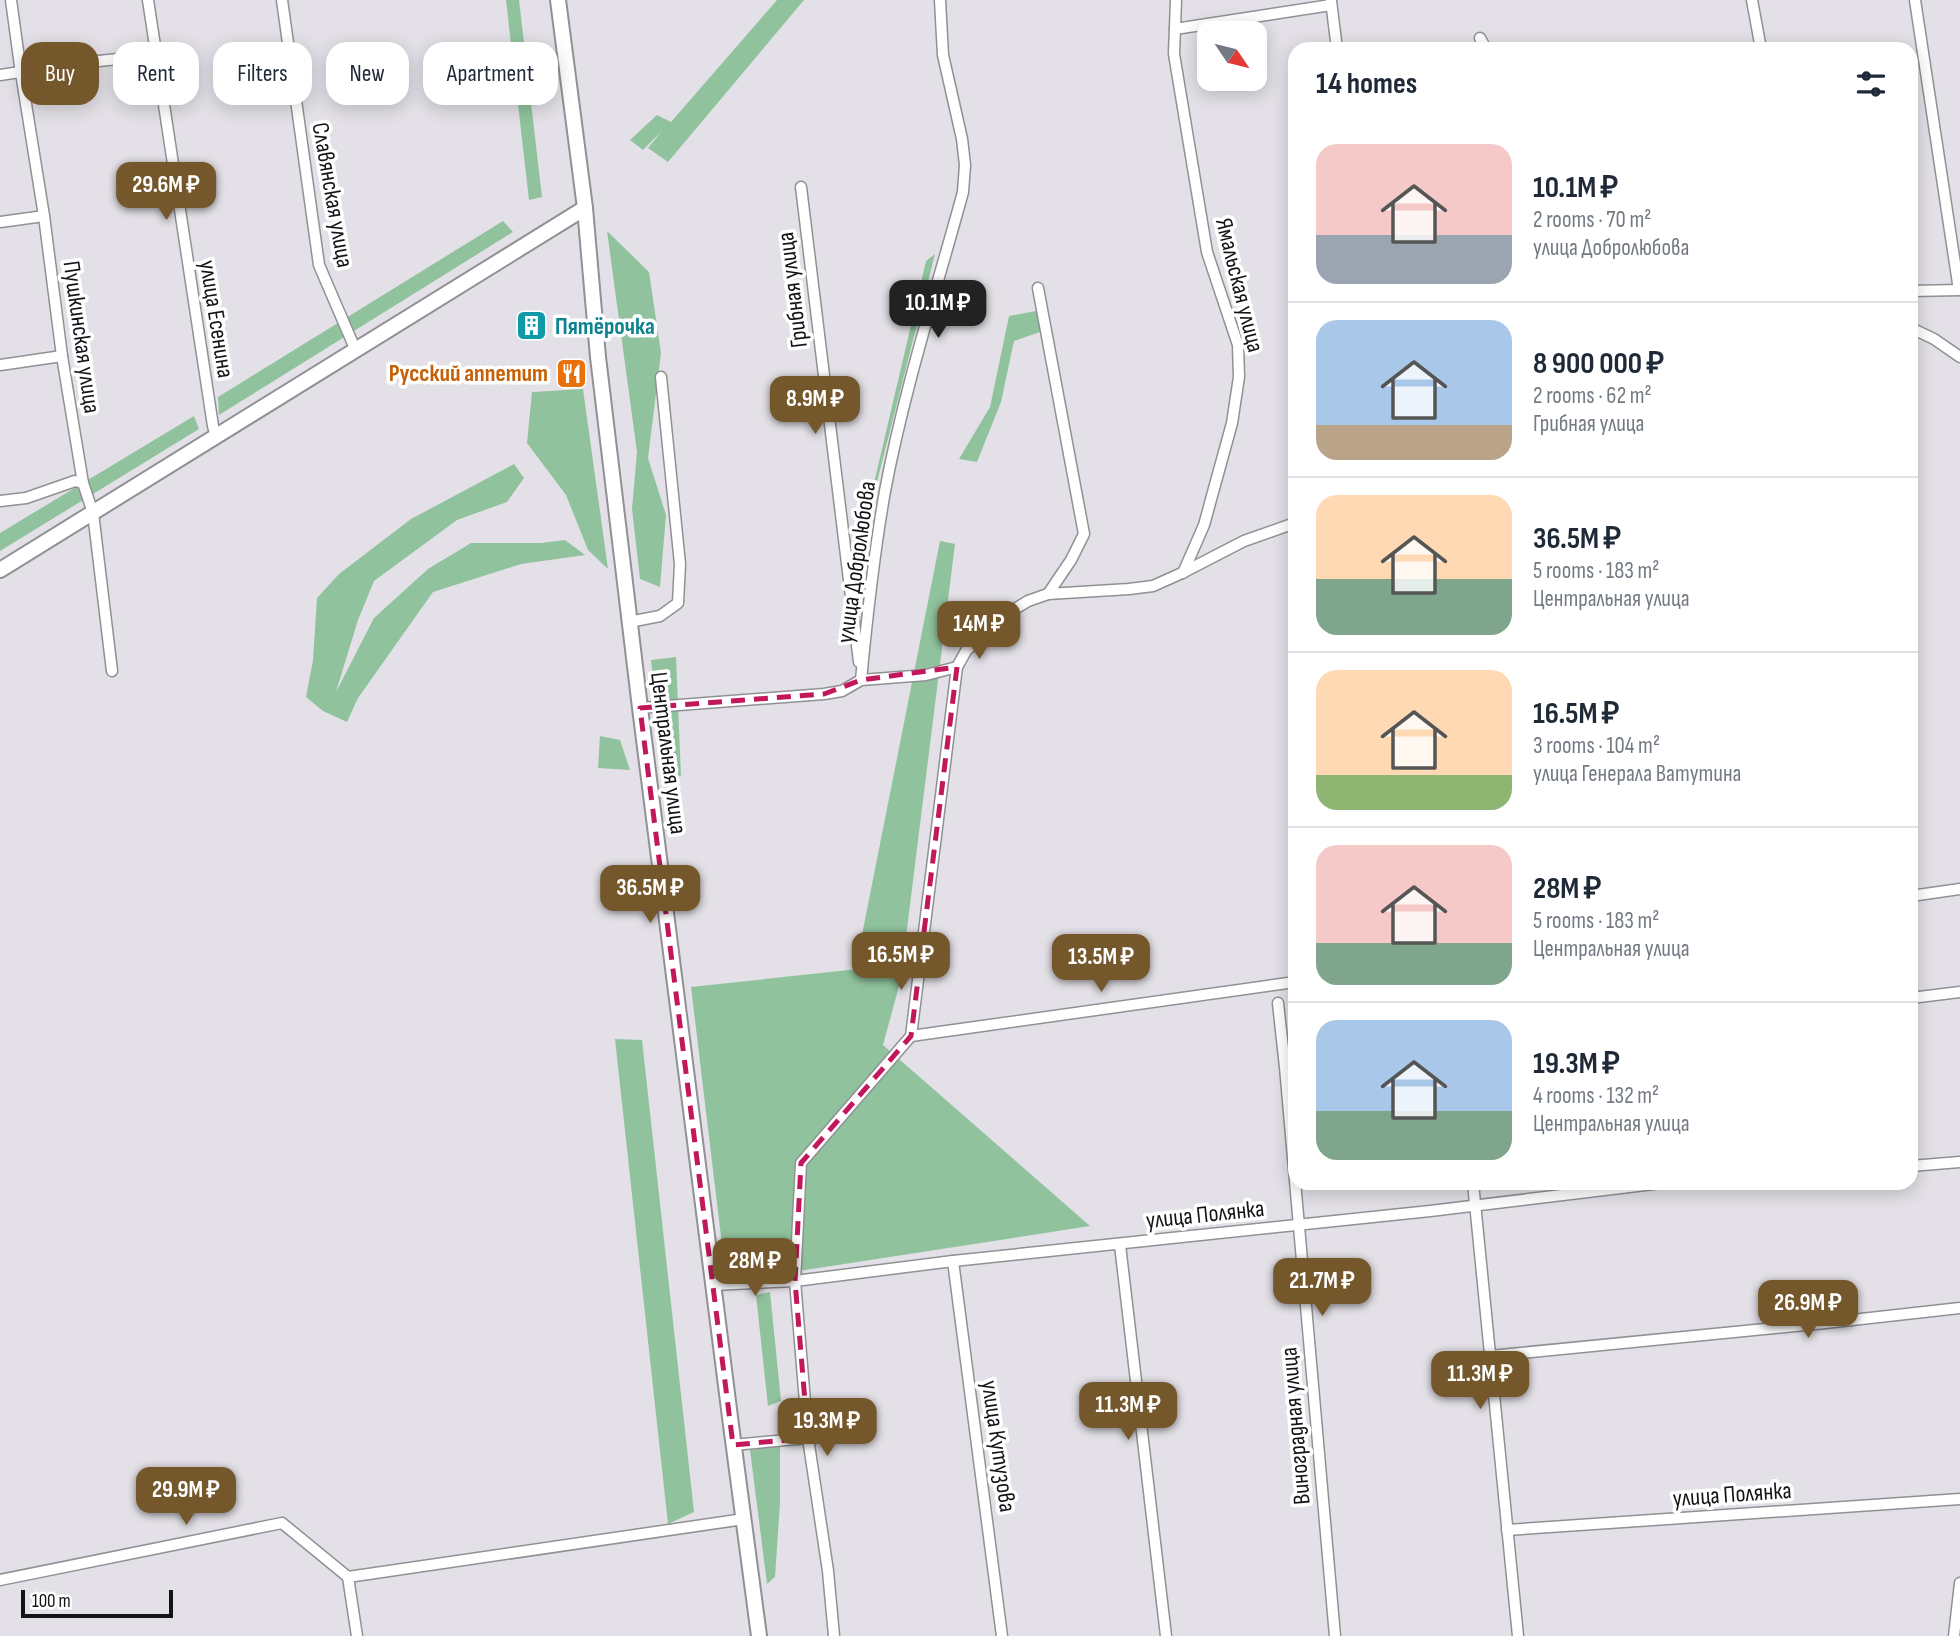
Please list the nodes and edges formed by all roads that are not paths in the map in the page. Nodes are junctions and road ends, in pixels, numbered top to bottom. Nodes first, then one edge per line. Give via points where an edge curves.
1 (11, 0) edge
2 (148, 0) edge
3 (282, 0) edge
4 (558, 0) edge
5 (940, 0) edge
6 (1176, 0) edge
7 (1752, 0) edge
8 (1915, 0) edge
9 (1331, 3) edge
10 (1175, 29) junction
11 (1480, 38) dead end
12 (153, 42) edge
13 (1337, 42) edge
14 (1482, 42) edge
15 (1760, 42) edge
16 (21, 72) joint
17 (0, 75) edge
18 (26, 105) edge
19 (163, 105) edge
20 (800, 187) dead end
21 (585, 208) junction
22 (44, 216) junction
23 (0, 222) edge
24 (1038, 288) dead end
25 (1960, 290) edge
26 (1918, 291) edge
27 (1918, 331) edge
28 (356, 351) junction
29 (62, 356) junction
30 (1960, 357) edge
31 (0, 365) edge
32 (661, 377) dead end
33 (216, 436) junction
34 (83, 483) junction
35 (0, 501) edge
36 (93, 513) junction
37 (1288, 525) edge
38 (0, 570) edge
39 (1182, 573) junction
40 (1048, 594) junction
41 (629, 622) junction
42 (957, 667) junction
43 (113, 671) dead end
44 (861, 680) junction
45 (640, 708) junction
46 (1960, 889) edge
47 (1918, 895) edge
48 (1288, 983) edge
49 (1960, 992) edge
50 (1918, 997) edge
51 (1278, 1003) dead end
52 (911, 1036) junction
53 (1288, 1056) edge
54 (1960, 1162) edge
55 (1918, 1165) edge
56 (1296, 1190) edge
57 (1474, 1190) edge
58 (1605, 1190) edge
59 (1475, 1206) junction
60 (1298, 1225) junction
61 (1120, 1245) junction
62 (954, 1261) junction
63 (795, 1281) junction
64 (713, 1285) junction
65 (1960, 1308) edge
66 (1490, 1356) junction
67 (808, 1438) junction
68 (733, 1445) junction
69 (1960, 1499) edge
70 (744, 1519) junction
71 (1507, 1530) junction
72 (348, 1577) junction
73 (0, 1580) edge
74 (1960, 1583) edge
75 (357, 1636) edge
76 (760, 1636) edge
77 (834, 1636) edge
78 (1002, 1636) edge
79 (1167, 1636) edge
80 (1335, 1636) edge
81 (1518, 1636) edge
82 (1954, 1636) edge

1 - 16 street, Пушкинская улица
2 - 12 street, улица Есенина
3 - 28 street, Славянская улица via 319,265
4 - 21 main road, Центральная улица
5 - 44 street, улица Добролюбова via 943,55 965,165 963,192 886,489
6 - 10 street, Ямальская улица
7 - 15 street
8 - 25 street
9 - 10 street
9 - 13 street
10 - 39 street, Ямальская улица via 1174,54 1208,252 1238,345 1239,377 1232,423 1204,525
11 - 14 street
16 - 17 street
18 - 22 street, Пушкинская улица
19 - 33 street, улица Есенина
20 - 44 street, Грибная улица
21 - 28 main road
21 - 41 main road, Центральная улица
22 - 23 street
22 - 29 street, Пушкинская улица
24 - 40 street via 1084,534
25 - 26 street
27 - 30 street
28 - 33 main road
29 - 31 street
29 - 34 street, Пушкинская улица
32 - 41 street via 680,564 677,603 660,616
33 - 36 main road
34 - 35 street via 75,481 26,498
34 - 36 street, Пушкинская улица
36 - 38 main road
36 - 43 street, Пушкинская улица
37 - 39 street via 1244,541
39 - 40 street via 1153,586
40 - 42 street via 1000,618
41 - 45 main road, Центральная улица
42 - 44 street via 926,675
42 - 52 street
44 - 45 street via 842,691 824,694
45 - 64 main road, Центральная улица
46 - 47 street
48 - 52 street
49 - 50 street
51 - 53 street, Виноградная улица
52 - 63 street via 801,1163
54 - 55 street
56 - 60 street, Виноградная улица
57 - 59 street
58 - 59 street, улица Полянка
59 - 60 street, улица Полянка
59 - 66 street
60 - 61 street, улица Полянка
60 - 80 street, Виноградная улица
61 - 62 street, улица Полянка
61 - 79 street
62 - 63 street, улица Полянка
62 - 78 street, улица Кутузова
63 - 64 street, улица Полянка
63 - 67 street
64 - 68 main road, Центральная улица
65 - 66 street
66 - 71 street
67 - 68 street
67 - 77 street
68 - 70 main road, Центральная улица
69 - 71 street, улица Полянка
70 - 72 street
70 - 76 main road, Центральная улица
71 - 81 street
72 - 73 street via 282,1523
72 - 75 street
74 - 82 street

